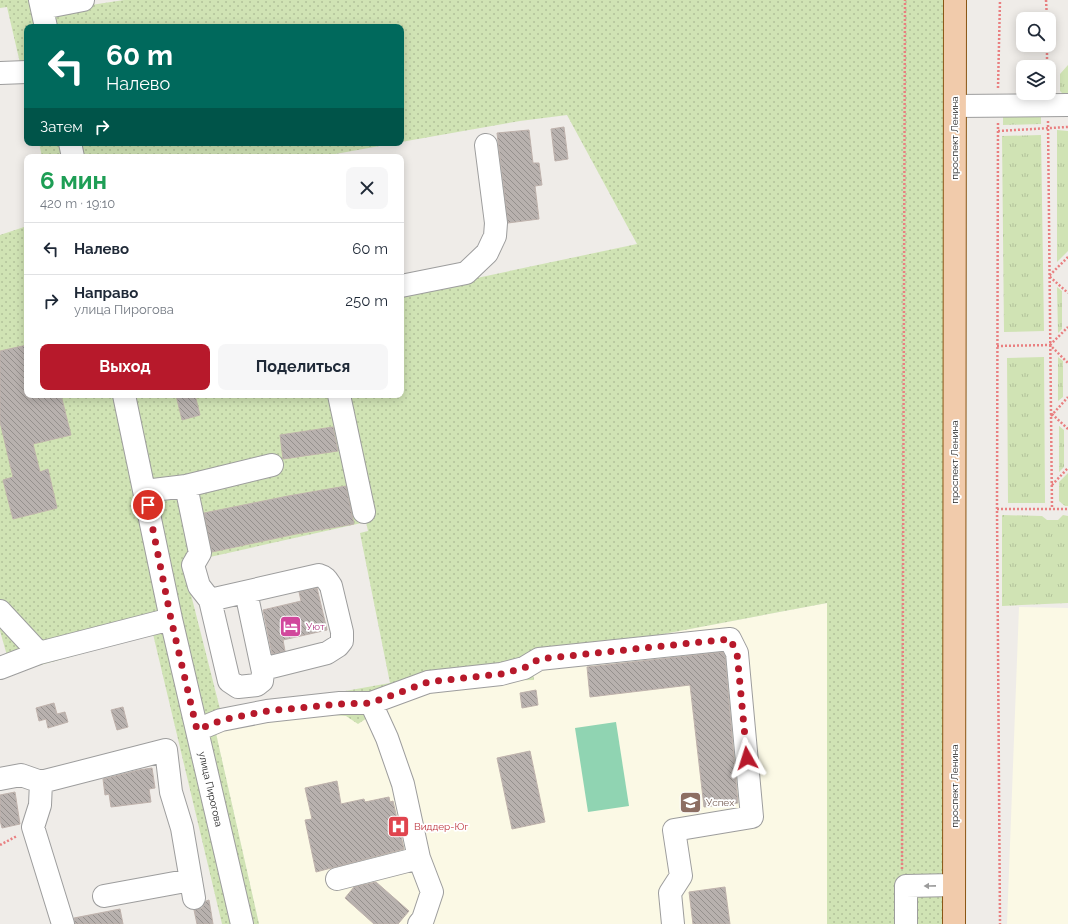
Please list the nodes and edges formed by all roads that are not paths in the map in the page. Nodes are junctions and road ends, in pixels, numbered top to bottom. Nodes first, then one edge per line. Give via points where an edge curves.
1 (83, 0) edge
2 (954, 0) edge
3 (43, 12) edge
4 (24, 72) edge
5 (0, 73) edge
6 (1058, 105) edge
7 (954, 106) junction
8 (486, 145) dead end
9 (404, 285) edge
10 (125, 398) edge
11 (340, 398) edge
12 (272, 465) dead end
13 (186, 486) junction
14 (145, 491) junction
15 (364, 512) dead end
16 (246, 592) junction
17 (210, 600) junction
18 (0, 611) edge
19 (171, 619) junction
20 (39, 653) junction
21 (0, 668) edge
22 (263, 669) junction
23 (371, 703) junction
24 (197, 730) junction
25 (0, 779) edge
26 (41, 782) junction
27 (419, 858) junction
28 (337, 879) dead end
29 (954, 885) junction
30 (104, 896) dead end
31 (63, 924) edge
32 (242, 924) edge
33 (419, 924) edge
34 (673, 924) edge
35 (906, 924) edge
36 (954, 924) edge

1 - 3 street
2 - 7 main road, проспект Ленина
4 - 5 street
6 - 7 street
7 - 29 main road, проспект Ленина
8 - 9 street via 496,223 495,236 487,252 466,273
10 - 14 street, улица Пирогова
11 - 15 street
12 - 13 street
13 - 14 street
13 - 17 street via 200,553 193,565 199,586
14 - 19 street, улица Пирогова
16 - 17 street
16 - 22 street
16 - 22 street via 319,575 325,577 330,586 342,632 342,641 327,653
17 - 22 street via 229,681 238,688 257,685 262,681
18 - 20 street
19 - 20 street
19 - 24 street, улица Пирогова
20 - 21 street
23 - 24 street via 267,711 222,720
23 - 27 street via 387,738 403,784
23 - 34 street via 428,682 501,674 524,668 539,659 730,639 737,653 752,817 674,830 681,876 670,893
24 - 32 street, улица Пирогова
25 - 26 street via 21,775
26 - 30 street via 166,750 171,792 182,828 193,889
26 - 31 street via 40,805 33,827
27 - 28 street
27 - 33 street via 432,892
29 -> 35 street via 906,886
29 - 36 main road, проспект Ленина

